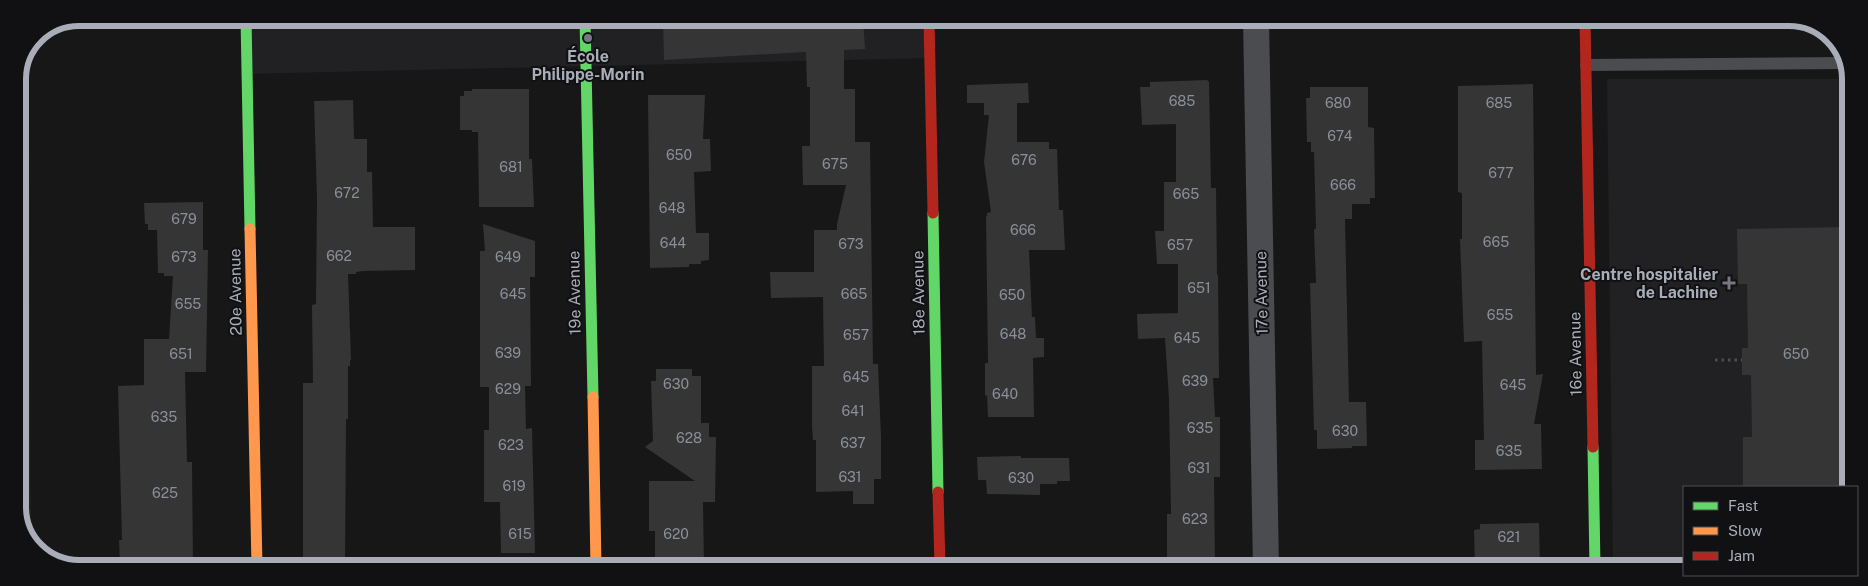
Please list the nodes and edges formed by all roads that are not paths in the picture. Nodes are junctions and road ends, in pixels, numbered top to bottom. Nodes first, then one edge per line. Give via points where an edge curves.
1 (246, 26) edge
2 (585, 26) edge
3 (929, 26) edge
4 (1256, 26) edge
5 (1585, 26) edge
6 (1839, 63) edge
7 (1586, 66) junction
8 (257, 560) edge
9 (596, 560) edge
10 (940, 560) edge
11 (1266, 560) edge
12 (1595, 560) edge

1 - 8 street, 20e Avenue
2 - 9 street, 19e Avenue
3 - 10 street, 18e Avenue
4 - 11 street, 17e Avenue
5 - 7 street, 16e Avenue
6 - 7 lane
7 - 12 street, 16e Avenue

